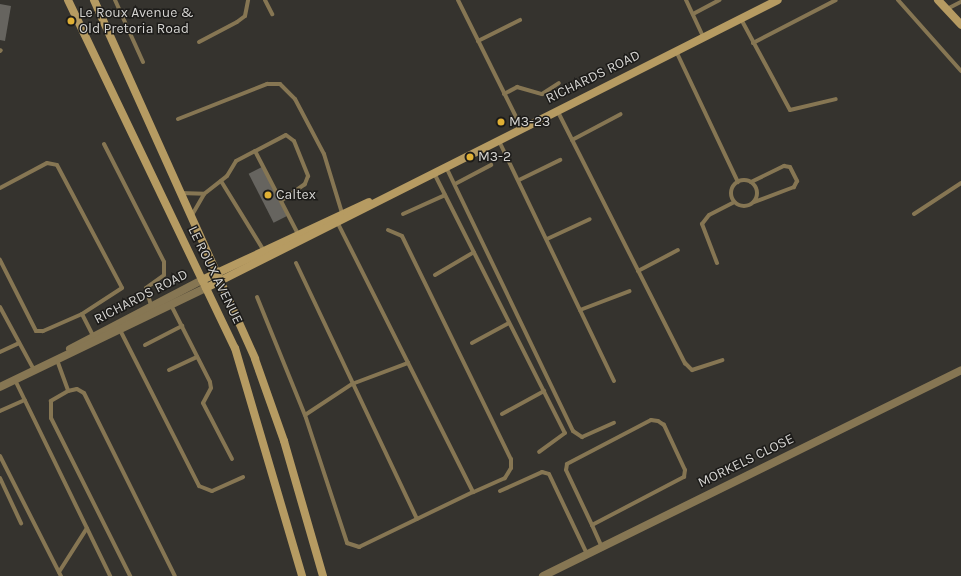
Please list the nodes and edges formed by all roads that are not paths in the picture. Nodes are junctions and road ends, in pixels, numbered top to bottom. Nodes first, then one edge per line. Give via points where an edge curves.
1 (68, 0) edge
2 (94, 0) edge
3 (115, 0) edge
4 (248, 0) edge
5 (265, 0) edge
6 (458, 0) edge
7 (686, 0) edge
8 (719, 0) edge
9 (778, 0) edge
10 (836, 0) edge
11 (898, 0) edge
12 (938, 0) edge
13 (961, 2) edge
14 (946, 9) junction
15 (272, 14) dead end
16 (693, 14) junction
17 (741, 18) junction
18 (520, 20) dead end
19 (961, 25) edge
20 (703, 36) junction
21 (478, 41) junction
22 (199, 42) dead end
23 (753, 44) junction
24 (676, 50) junction
25 (143, 62) dead end
26 (961, 71) edge
27 (559, 83) dead end
28 (504, 94) junction
29 (836, 99) dead end
30 (557, 109) junction
31 (621, 114) dead end
32 (178, 119) dead end
33 (521, 127) junction
34 (498, 139) junction
35 (572, 140) junction
36 (104, 144) dead end
37 (255, 151) junction
38 (560, 160) dead end
39 (445, 165) junction
40 (491, 165) dead end
41 (433, 171) junction
42 (519, 180) junction
43 (221, 181) junction
44 (738, 182) junction
45 (751, 182) junction
46 (961, 183) edge
47 (454, 184) junction
48 (0, 188) edge
49 (179, 192) junction
50 (204, 194) junction
51 (445, 195) junction
52 (378, 200) junction
53 (281, 201) junction
54 (734, 202) junction
55 (754, 202) junction
56 (342, 213) junction
57 (403, 214) dead end
58 (914, 214) dead end
59 (191, 218) junction
60 (590, 219) dead end
61 (338, 223) junction
62 (388, 230) dead end
63 (299, 237) junction
64 (547, 239) junction
65 (678, 250) dead end
66 (264, 251) junction
67 (474, 252) junction
68 (0, 260) edge
69 (296, 263) dead end
70 (717, 263) dead end
71 (638, 271) junction
72 (220, 275) junction
73 (435, 275) dead end
74 (204, 284) junction
75 (630, 291) dead end
76 (257, 297) dead end
77 (171, 305) junction
78 (0, 306) edge
79 (151, 306) junction
80 (580, 310) junction
81 (82, 314) junction
82 (509, 322) junction
83 (182, 326) junction
84 (120, 330) junction
85 (93, 336) junction
86 (20, 343) junction
87 (472, 343) dead end
88 (145, 345) dead end
89 (0, 352) edge
90 (197, 357) junction
91 (722, 360) dead end
92 (53, 361) junction
93 (408, 363) junction
94 (34, 370) junction
95 (169, 370) dead end
96 (961, 370) edge
97 (15, 379) junction
98 (614, 381) dead end
99 (352, 384) junction
100 (0, 387) edge
101 (68, 391) junction
102 (544, 391) junction
103 (25, 400) junction
104 (0, 411) edge
105 (502, 414) dead end
106 (305, 415) junction
107 (614, 423) dead end
108 (539, 452) dead end
109 (0, 456) edge
110 (232, 459) dead end
111 (242, 477) dead end
112 (0, 478) edge
113 (500, 491) dead end
114 (473, 492) junction
115 (417, 519) junction
116 (21, 523) dead end
117 (592, 525) junction
118 (87, 528) junction
119 (602, 547) junction
120 (587, 554) junction
121 (60, 574) edge
122 (110, 576) edge
123 (130, 576) edge
124 (175, 576) edge
125 (302, 576) edge
126 (323, 576) edge
127 (543, 576) edge

1 - 74 main road, LE ROUX AVENUE
2 - 49 main road, LE ROUX AVENUE
3 - 25 lane
4 - 22 lane via 245,16
5 - 15 lane
6 - 21 lane
7 - 16 lane
8 - 16 lane
9 - 17 main road, RICHARDS ROAD
10 - 23 lane
11 - 26 lane
12 - 14 main road
13 - 14 lane
14 - 19 main road
16 - 20 lane
17 - 20 main road, RICHARDS ROAD
17 - 23 lane
18 - 21 lane
20 - 24 main road, RICHARDS ROAD
21 - 28 lane
23 - 29 lane via 790,110
24 - 30 main road, RICHARDS ROAD
24 - 44 lane
27 - 28 lane via 542,94 517,87
28 - 33 lane
30 - 33 main road, RICHARDS ROAD
30 - 35 lane
31 - 35 lane
32 - 56 lane via 267,84 280,84 295,99 324,154
33 - 34 main road, RICHARDS ROAD
34 - 39 main road, RICHARDS ROAD
34 - 42 lane
35 - 71 lane
36 - 79 lane via 164,262 164,275 146,288
37 - 43 lane via 236,161
37 - 53 lane
37 - 53 lane via 281,136 290,136 294,141 308,179
38 - 42 lane
39 - 41 main road, RICHARDS ROAD
39 - 47 lane
40 - 47 lane
41 - 51 lane
41 - 52 main road, RICHARDS ROAD
42 - 64 lane
43 - 50 lane
43 - 66 lane
44 - 45 lane
44 - 54 lane via 731,193
45 - 55 lane via 756,189
45 - 55 lane via 784,166 790,167 796,181 794,187
46 - 58 lane
47 - 107 lane via 574,431 582,437
48 - 81 lane via 47,163 57,165 122,288
49 - 50 lane
49 - 59 main road, LE ROUX AVENUE
50 - 59 lane
51 - 57 lane
51 - 67 lane
52 - 56 main road, RICHARDS ROAD
52 - 61 main road, RICHARDS ROAD
53 - 63 lane
54 - 55 lane via 746,206
54 - 70 lane via 708,215 702,224
56 - 63 main road, RICHARDS ROAD
59 - 72 main road, LE ROUX AVENUE
60 - 64 lane
61 - 63 main road, RICHARDS ROAD
61 - 93 lane
62 - 114 lane via 402,236 511,459 511,468 505,478
63 - 66 main road, RICHARDS ROAD
63 - 72 main road, RICHARDS ROAD
64 - 80 lane
65 - 71 lane
66 - 72 main road, RICHARDS ROAD
67 - 73 lane
67 - 82 lane
68 - 81 lane via 36,330 43,331
69 - 99 lane
71 - 91 lane via 688,367 692,370
72 - 74 main road, RICHARDS ROAD
72 - 126 main road, LE ROUX AVENUE via 274,410
74 - 77 street, RICHARDS ROAD
74 - 79 street, RICHARDS ROAD
74 - 125 main road, LE ROUX AVENUE via 235,348
75 - 80 lane
76 - 106 lane
77 - 83 lane
77 - 84 street, RICHARDS ROAD
78 - 86 lane
79 - 85 street, RICHARDS ROAD
80 - 98 lane
81 - 85 lane
82 - 87 lane
82 - 102 lane
83 - 88 lane
83 - 90 lane
84 - 92 street, RICHARDS ROAD
84 - 111 lane via 199,486 212,491
85 - 92 street, RICHARDS ROAD
86 - 89 lane
86 - 94 lane
90 - 95 lane
90 - 110 lane via 211,388 204,399 205,408
92 - 94 street, RICHARDS ROAD
92 - 101 lane
93 - 99 lane
93 - 114 lane
94 - 97 street, RICHARDS ROAD
96 - 119 street, MORKELS CLOSE
97 - 100 street, RICHARDS ROAD
97 - 103 lane
99 - 106 lane
99 - 115 lane
101 - 123 lane via 51,401 51,418
101 - 124 lane via 77,389 84,393
102 - 105 lane
102 - 108 lane via 565,433
103 - 104 lane
103 - 118 lane
106 - 115 lane via 347,543 359,547
109 - 121 lane
112 - 116 lane
113 - 120 lane via 542,472 549,474
114 - 115 lane
117 - 117 lane via 566,470 567,464 651,420 658,420 664,425 685,470 684,477
117 - 119 lane
118 - 121 lane
118 - 122 lane
119 - 120 street, MORKELS CLOSE
120 - 127 street, MORKELS CLOSE

